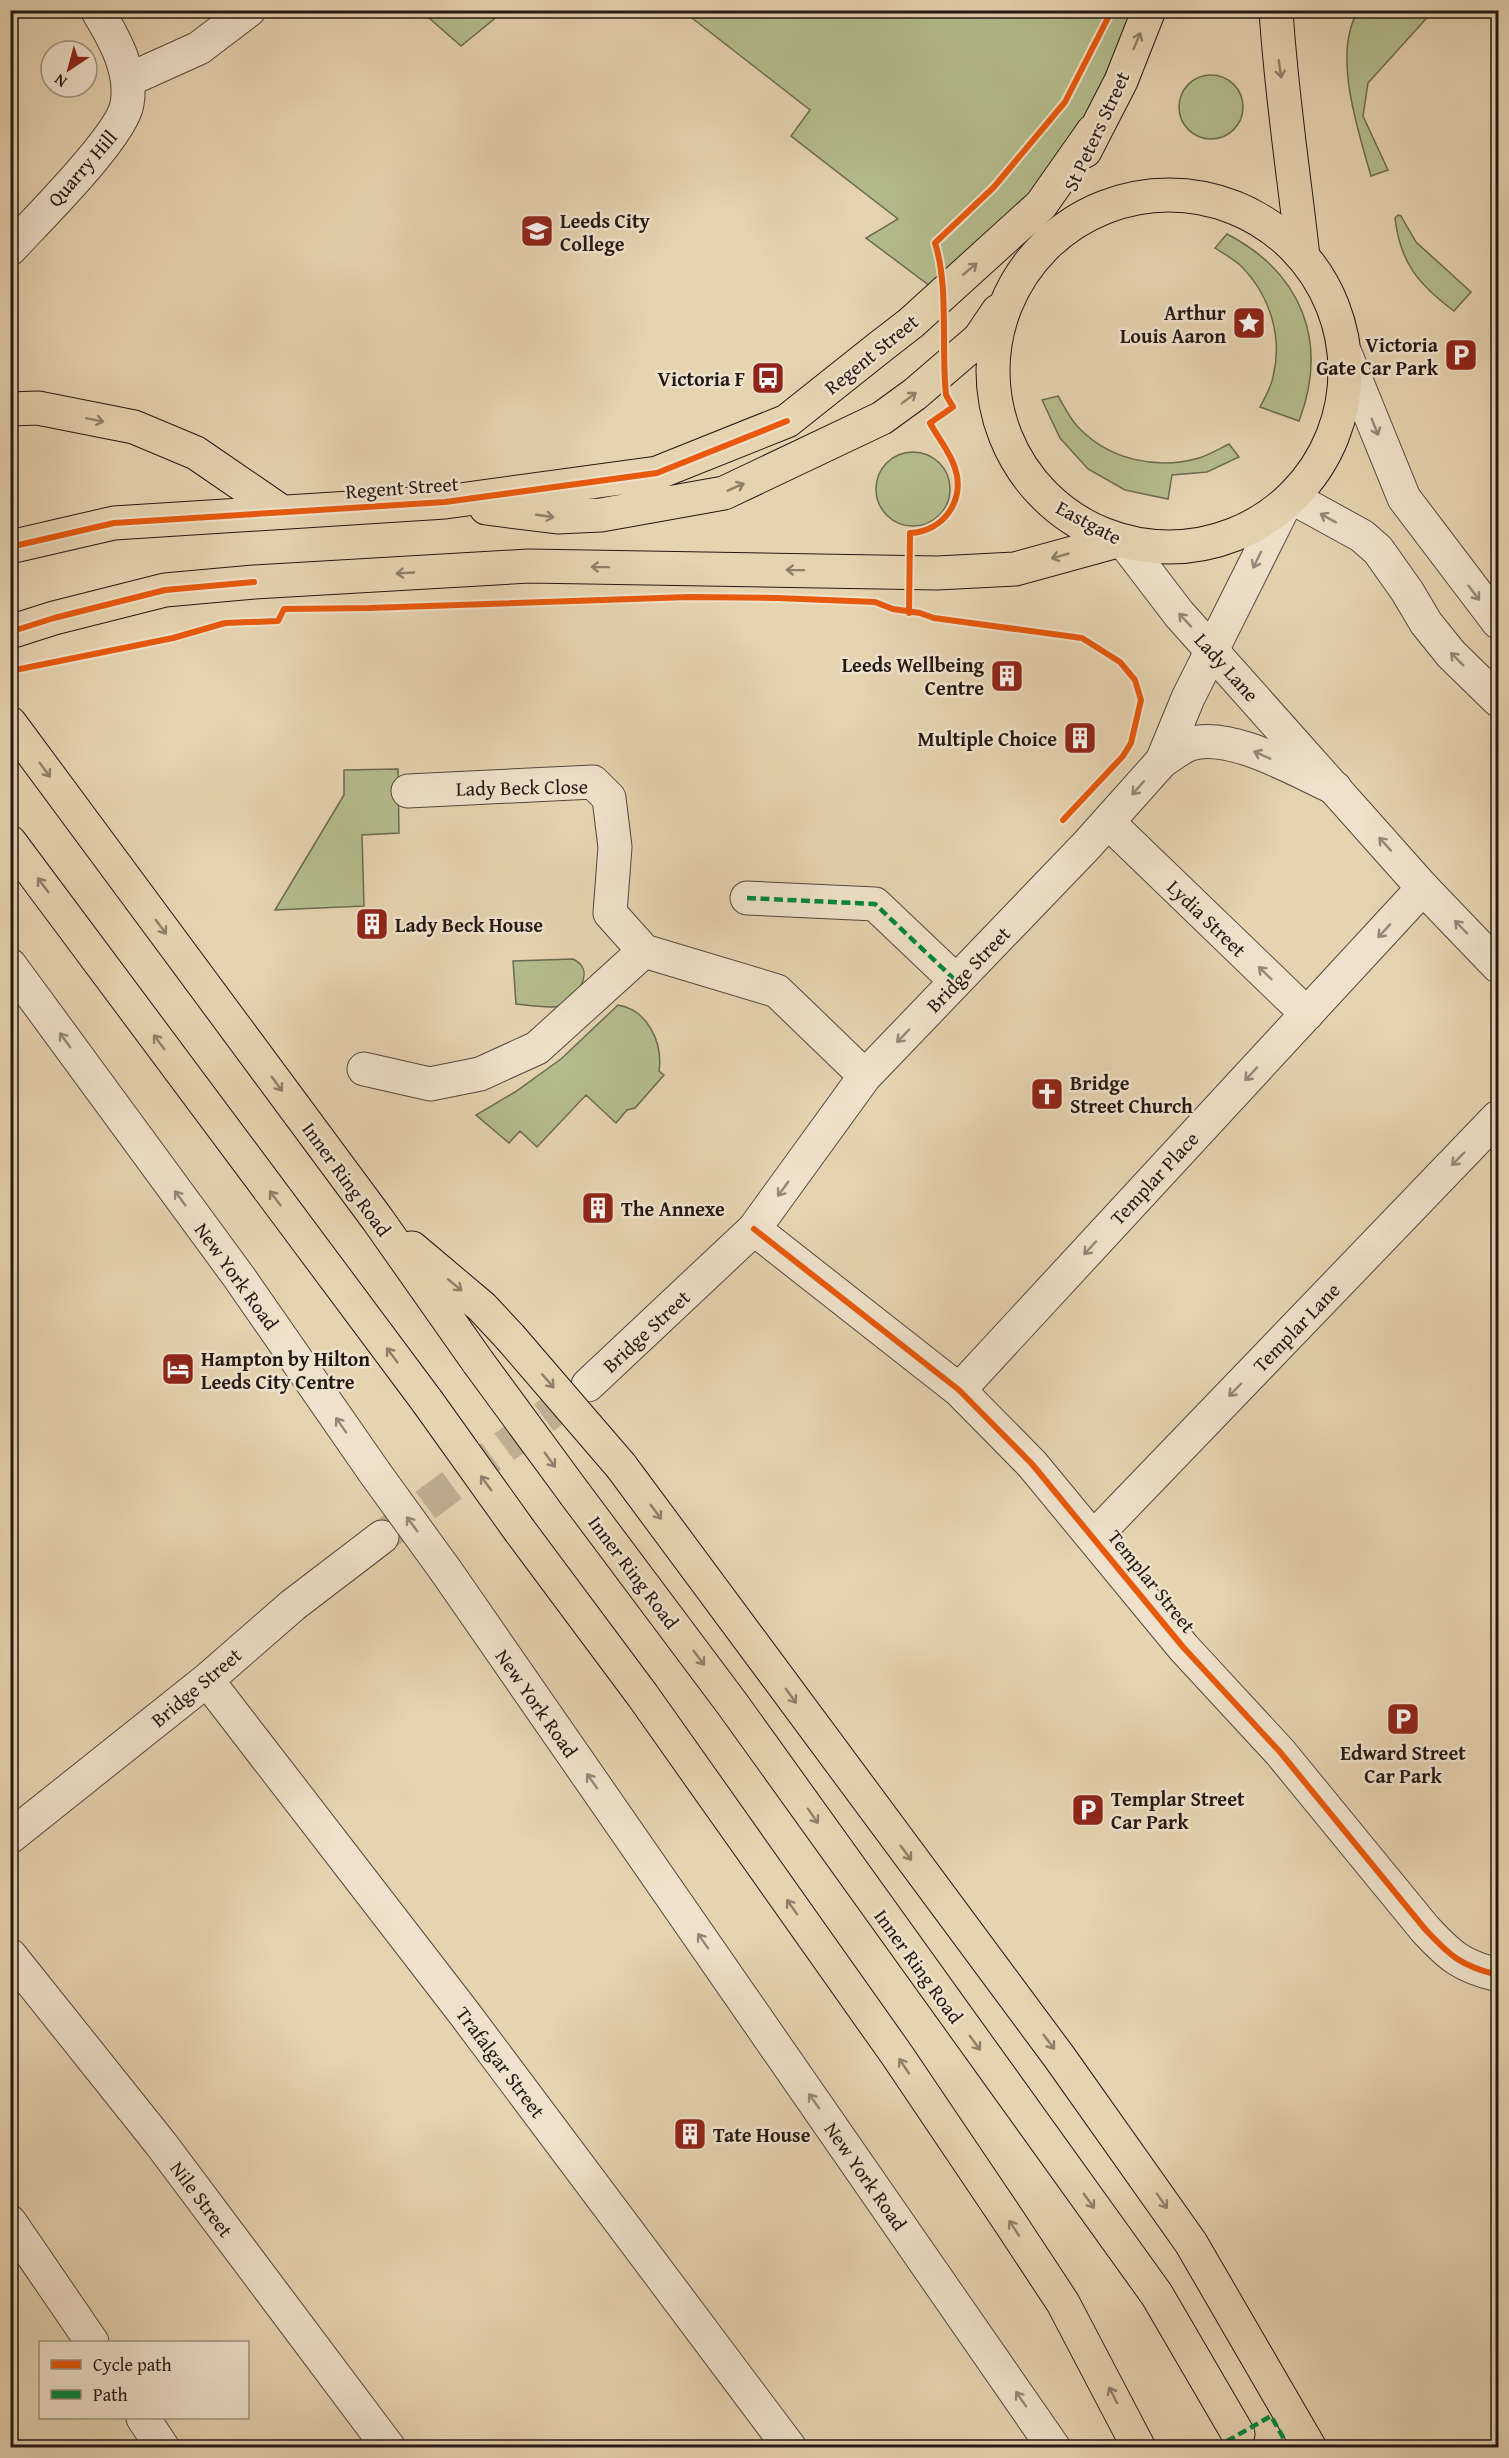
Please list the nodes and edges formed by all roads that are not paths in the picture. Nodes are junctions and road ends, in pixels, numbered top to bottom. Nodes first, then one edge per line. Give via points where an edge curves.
1 (97, 10) edge
2 (249, 10) edge
3 (1149, 10) edge
4 (1276, 10) edge
5 (128, 80) junction
6 (1093, 131) junction
7 (10, 249) edge
8 (1040, 250) junction
9 (1304, 257) junction
10 (1010, 294) junction
11 (1345, 353) junction
12 (20, 403) edge
13 (445, 502) junction
14 (1288, 503) junction
15 (282, 512) junction
16 (1120, 541) junction
17 (10, 547) edge
18 (1498, 622) edge
19 (10, 632) edge
20 (1213, 650) junction
21 (1498, 700) edge
22 (10, 723) edge
23 (1161, 761) junction
24 (1335, 788) junction
25 (408, 791) dead end
26 (1108, 822) junction
27 (10, 842) edge
28 (1424, 888) junction
29 (747, 898) dead end
30 (644, 951) junction
31 (10, 965) edge
32 (1498, 966) edge
33 (956, 981) junction
34 (1307, 1014) junction
35 (364, 1070) dead end
36 (865, 1076) junction
37 (1498, 1117) edge
38 (378, 1220) junction
39 (754, 1229) junction
40 (588, 1385) tunnel mouth
41 (959, 1389) junction
42 (382, 1537) tunnel mouth
43 (1094, 1537) junction
44 (207, 1680) junction
45 (10, 1838) edge
46 (10, 1955) edge
47 (1498, 1975) edge
48 (10, 2222) edge
49 (91, 2341) edge
50 (144, 2419) edge
51 (1238, 2434) dead end
52 (164, 2448) edge
53 (389, 2448) edge
54 (790, 2448) edge
55 (1054, 2448) edge
56 (1139, 2448) edge
57 (1310, 2448) edge

1 - 5 street, Quarry Hill via 115,39
2 - 5 street via 199,48
6 -> 3 highway, St Peters Street via 1120,81
4 -> 9 highway
5 - 7 street, Quarry Hill via 127,105 117,130
6 - 8 highway, St Peters Street
13 -> 6 highway, Regent Street via 657,473 787,421 911,323 1041,206
8 - 9 highway, Eastgate via 1077,220 1121,201 1169,195 1216,201 1264,222
8 - 10 highway, Eastgate
9 - 11 highway, Eastgate via 1328,296
13 -> 10 highway, Regent Street via 557,518 723,492 882,418 979,339
10 - 16 highway, Eastgate via 994,342 993,393 1004,436 1026,476 1057,508
11 - 14 highway, Eastgate via 1342,407 1325,456
11 -> 18 street, Eastgate via 1404,498
12 -> 15 highway via 134,428 196,453
13 - 15 highway, Regent Street
14 - 16 highway, Eastgate via 1239,534 1190,547 1153,548
14 -> 20 street, Bridge Street
21 -> 14 street via 1445,647 1378,550 1362,536
15 - 17 highway, Regent Street via 114,523
16 -> 19 highway via 1015,569 937,573 529,566 243,583 165,590
20 -> 16 street, Lady Lane
20 - 23 street, Bridge Street
20 - 24 street, Lady Lane
22 -> 38 highway, Inner Ring Road
24 -> 23 street, Lady Lane via 1241,746 1218,742 1190,744
23 -> 26 street, Bridge Street
28 -> 24 street, Lady Lane
25 - 30 street, Lady Beck Close via 593,782 609,798 615,847 610,913
26 - 33 street, Bridge Street
34 -> 26 street, Lydia Street
56 -> 27 highway, bridge via 1062,2303 897,2055 657,1715
32 -> 28 street, Lady Lane
28 -> 34 street, Templar Place
29 - 33 street via 875,904
30 - 35 street via 537,1048 480,1074 430,1084
30 - 36 street via 777,991
55 -> 31 street, New York Road, bridge via 446,1571 239,1277
33 -> 36 street, Bridge Street
34 -> 41 street, Templar Place
36 -> 39 street, Bridge Street
37 -> 43 street, Templar Lane
38 -> 51 highway, Inner Ring Road, bridge via 1157,2295
38 -> 57 highway, bridge via 482,1307 621,1466 1060,2058 1184,2234
39 - 40 street, Bridge Street
39 - 41 street, Templar Street
41 - 43 street, Templar Street via 1032,1464
42 - 44 street, Bridge Street via 293,1605
43 - 47 street, Templar Street via 1433,1937 1449,1954 1478,1970
44 - 45 street, Bridge Street
44 - 54 street, Trafalgar Street via 450,1994
46 - 53 street, Nile Street via 161,2144
48 - 49 street
50 - 52 street

